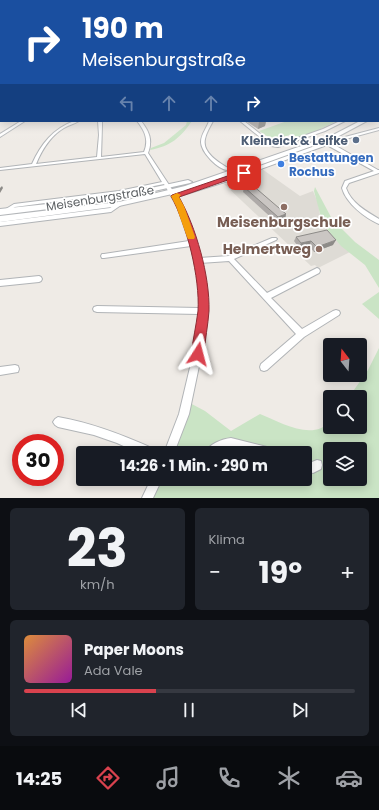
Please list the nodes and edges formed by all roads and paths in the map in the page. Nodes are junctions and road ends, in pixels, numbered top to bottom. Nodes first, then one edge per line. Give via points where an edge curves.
1 (21, 122) edge
2 (74, 122) edge
3 (100, 122) edge
4 (140, 122) edge
5 (210, 122) edge
6 (243, 122) edge
7 (341, 122) edge
8 (350, 122) edge
9 (362, 122) edge
10 (379, 129) edge
11 (0, 136) edge
12 (327, 143) junction
13 (146, 153) junction
14 (99, 158) junction
15 (33, 166) junction
16 (0, 169) edge
17 (226, 170) junction
18 (378, 172) edge
19 (169, 190) junction
20 (119, 204) junction
21 (1, 214) edge
22 (379, 222) edge
23 (0, 224) edge
24 (274, 239) dead end
25 (193, 243) junction
26 (104, 256) dead end
27 (230, 258) junction
28 (197, 261) junction
29 (317, 271) dead end
30 (38, 279) dead end
31 (0, 284) edge
32 (266, 297) junction
33 (97, 309) dead end
34 (203, 311) junction
35 (336, 313) dead end
36 (301, 334) junction
37 (264, 367) dead end
38 (15, 369) dead end
39 (0, 371) edge
40 (58, 422) dead end
41 (135, 446) edge
42 (172, 446) edge
43 (220, 446) edge
44 (243, 446) edge
45 (317, 465) dead end
46 (312, 468) edge
47 (153, 486) edge
48 (147, 498) edge

1 - 11 street
2 - 15 street via 55,132
3 - 14 street
4 - 13 street via 146,128 150,140
5 - 17 street via 202,145
6 - 7 street via 275,146 314,134
8 - 17 main road, Meisenburgstraße via 328,133
9 - 19 main road, Meisenburgstraße via 335,136 222,176
10 - 12 street, Meisenburgstraße
12 - 18 street
12 - 19 street, Meisenburgstraße via 216,183
13 - 14 street
13 - 19 street
14 - 15 street
15 - 16 street
17 - 19 main road, Meisenburgstraße
18 - 22 street via 347,182 344,188 355,204
19 - 20 main road, Meisenburgstraße
19 - 21 main road, Meisenburgstraße
19 - 25 street via 180,206
20 - 21 main road, Meisenburgstraße via 74,211
20 - 23 street, Meisenburgstraße via 111,210
24 - 27 street
25 - 26 street
25 - 28 street
27 - 28 street
27 - 32 street
28 - 34 street via 202,285
29 - 32 street
30 - 31 street
32 - 36 street
33 - 34 street
34 - 42 street via 191,386
35 - 36 street
36 - 37 street
38 - 39 street
40 - 41 street via 120,439
43 - 44 street via 231,443
45 - 46 street
47 - 48 street

